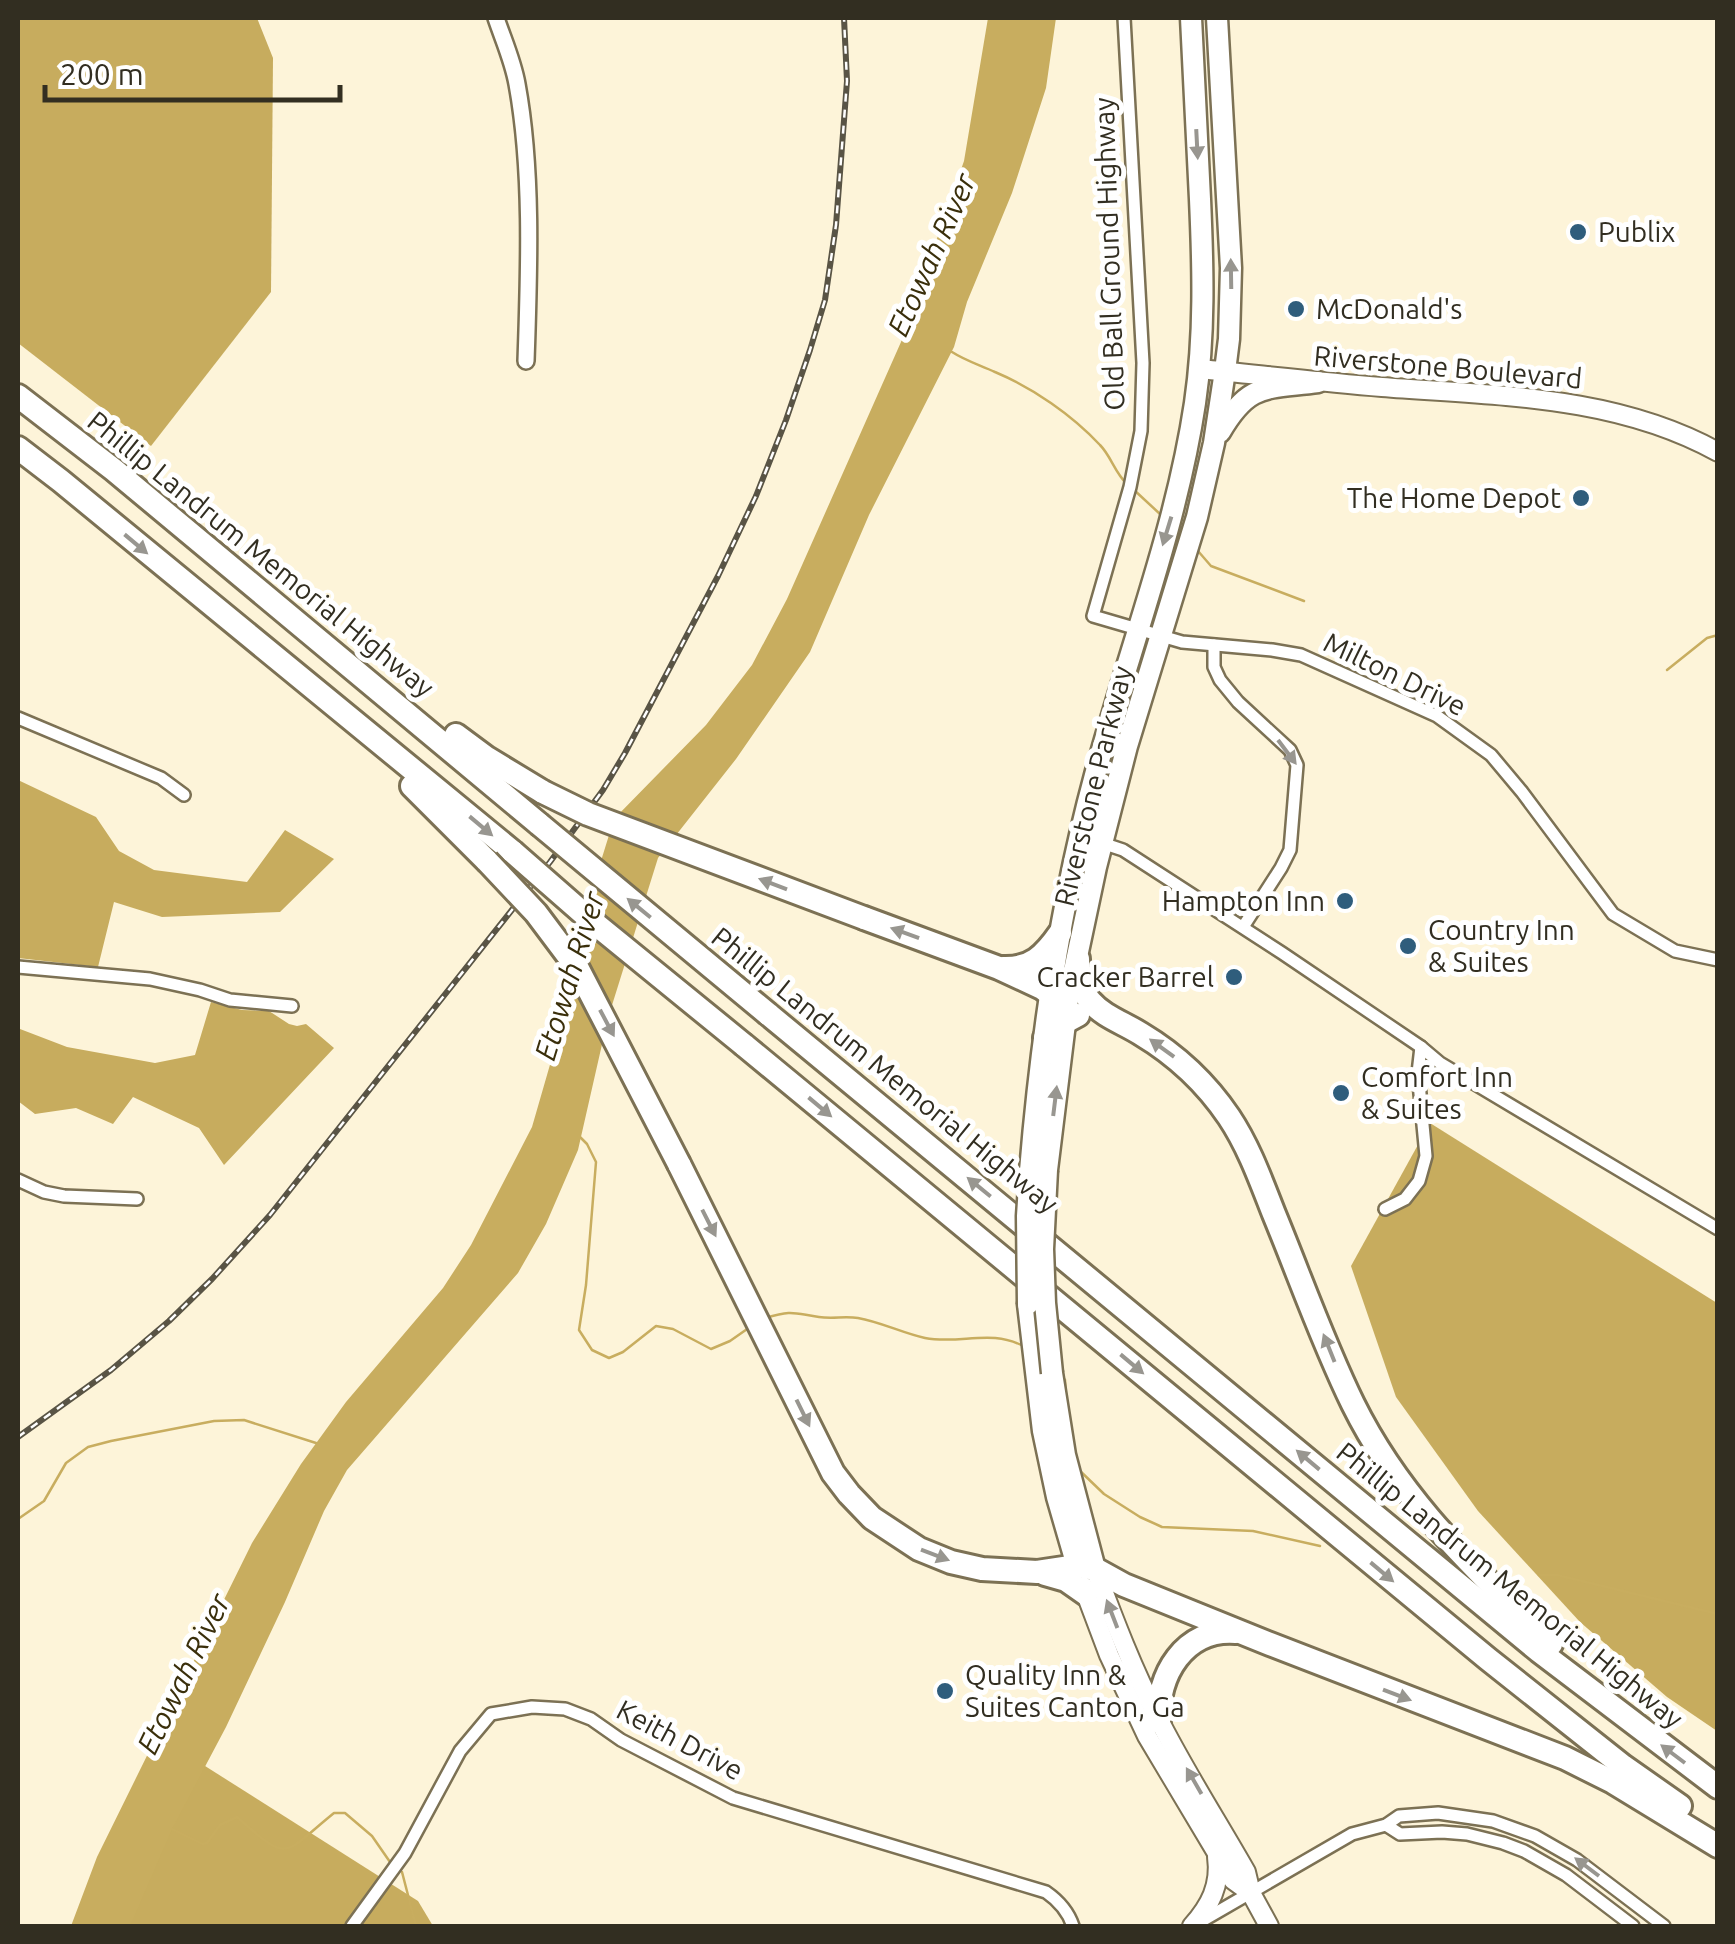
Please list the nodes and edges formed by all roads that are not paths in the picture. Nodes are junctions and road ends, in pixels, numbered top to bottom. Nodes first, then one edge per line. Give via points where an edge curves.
1 (496, 18) edge
2 (1124, 18) edge
3 (1190, 18) edge
4 (1217, 18) edge
5 (526, 361) dead end
6 (1200, 368) junction
7 (1225, 371) junction
8 (1318, 382) junction
9 (18, 396) edge
10 (1214, 442) junction
11 (18, 448) edge
12 (1718, 452) edge
13 (183, 527) junction
14 (1137, 628) junction
15 (1161, 636) junction
16 (1214, 646) junction
17 (324, 698) junction
18 (18, 718) edge
19 (184, 796) dead end
20 (1102, 843) junction
21 (1243, 927) junction
22 (1060, 934) junction
23 (1078, 958) junction
24 (1718, 960) edge
25 (18, 968) edge
26 (998, 968) junction
27 (1050, 993) junction
28 (292, 1006) dead end
29 (1106, 1016) junction
30 (1065, 1022) junction
31 (1045, 1038) junction
32 (1421, 1046) junction
33 (1038, 1170) junction
34 (18, 1180) edge
35 (138, 1199) dead end
36 (1385, 1209) dead end
37 (1718, 1228) edge
38 (1086, 1568) junction
39 (1037, 1572) junction
40 (1086, 1594) junction
41 (1242, 1633) junction
42 (1628, 1720) junction
43 (1160, 1722) junction
44 (1718, 1787) edge
45 (1386, 1825) junction
46 (1718, 1834) edge
47 (1718, 1846) edge
48 (1216, 1852) junction
49 (1251, 1893) junction
50 (352, 1926) edge
51 (1073, 1926) edge
52 (1192, 1926) edge
53 (1269, 1926) edge
54 (1633, 1926) edge
55 (1664, 1926) edge

1 - 5 street via 524,132
2 - 14 street, Old Ball Ground Highway via 1141,431 1093,616
3 -> 6 main road, Riverstone Parkway via 1202,252
7 -> 4 main road, Riverstone Parkway via 1231,268
6 - 7 main road, Riverstone Boulevard
6 -> 14 main road, Riverstone Parkway via 1173,510
7 - 8 main road, Riverstone Boulevard
7 - 10 main road, Riverstone Parkway
8 - 10 main road via 1248,396
8 - 12 main road, Riverstone Boulevard via 1562,402 1654,424
9 - 13 highway, Phillip Landrum Memorial Highway
10 - 15 main road, Riverstone Parkway
11 -> 17 highway
26 -> 13 highway, bridge via 542,792 462,740
42 -> 13 highway, Phillip Landrum Memorial Highway, bridge
14 - 15 street, Milton Drive
14 - 22 main road, Riverstone Parkway via 1094,777
15 - 16 street, Milton Drive
15 - 20 main road, Riverstone Parkway
16 -> 21 street via 1216,672 1234,698 1290,750 1297,765 1290,850
16 - 24 street, Milton Drive via 1301,655 1437,716 1491,755 1613,914 1675,950
17 -> 39 highway, bridge via 536,913 578,970 849,1494 919,1549 982,1569
17 -> 46 highway, bridge via 1488,1659
18 - 19 street via 162,778
20 - 21 street
20 - 23 main road, Riverstone Parkway
21 - 32 street
22 - 26 highway via 1036,962
22 - 27 main road, Riverstone Parkway
23 - 29 highway via 1084,993
23 - 30 main road, Riverstone Parkway
25 - 28 street via 150,979 230,1000
26 - 27 highway
27 - 30 highway
27 - 31 main road, Riverstone Parkway
29 - 30 highway via 1082,1014
42 -> 29 highway via 1405,1492 1351,1399 1230,1118 1181,1062
30 - 31 highway
33 -> 30 main road, Riverstone Parkway
31 - 33 main road, Riverstone Parkway
32 - 36 street via 1426,1156 1419,1181
32 - 37 street
33 - 38 main road, Riverstone Parkway, bridge via 1052,1373
33 - 38 main road, bridge via 1027,1249 1032,1357 1057,1497
34 - 35 street via 64,1196
38 - 39 highway
38 - 40 main road
38 - 41 highway
43 -> 38 main road
39 - 40 highway
40 - 48 main road via 1130,1702
41 - 43 highway via 1200,1638 1176,1658 1160,1692
41 -> 47 highway via 1565,1758
44 -> 42 highway, Phillip Landrum Memorial Highway
49 -> 43 main road via 1246,1872
45 - 49 street via 1345,1837
45 - 54 street via 1400,1834 1467,1834 1503,1842 1566,1875
55 -> 45 street via 1568,1854 1515,1827 1438,1813 1399,1816
48 - 49 main road via 1233,1880
48 - 52 main road via 1216,1887
49 - 52 street
49 - 53 main road
50 - 51 street, Keith Drive via 406,1854 460,1751 491,1714 532,1707 591,1719 733,1798 1046,1892

